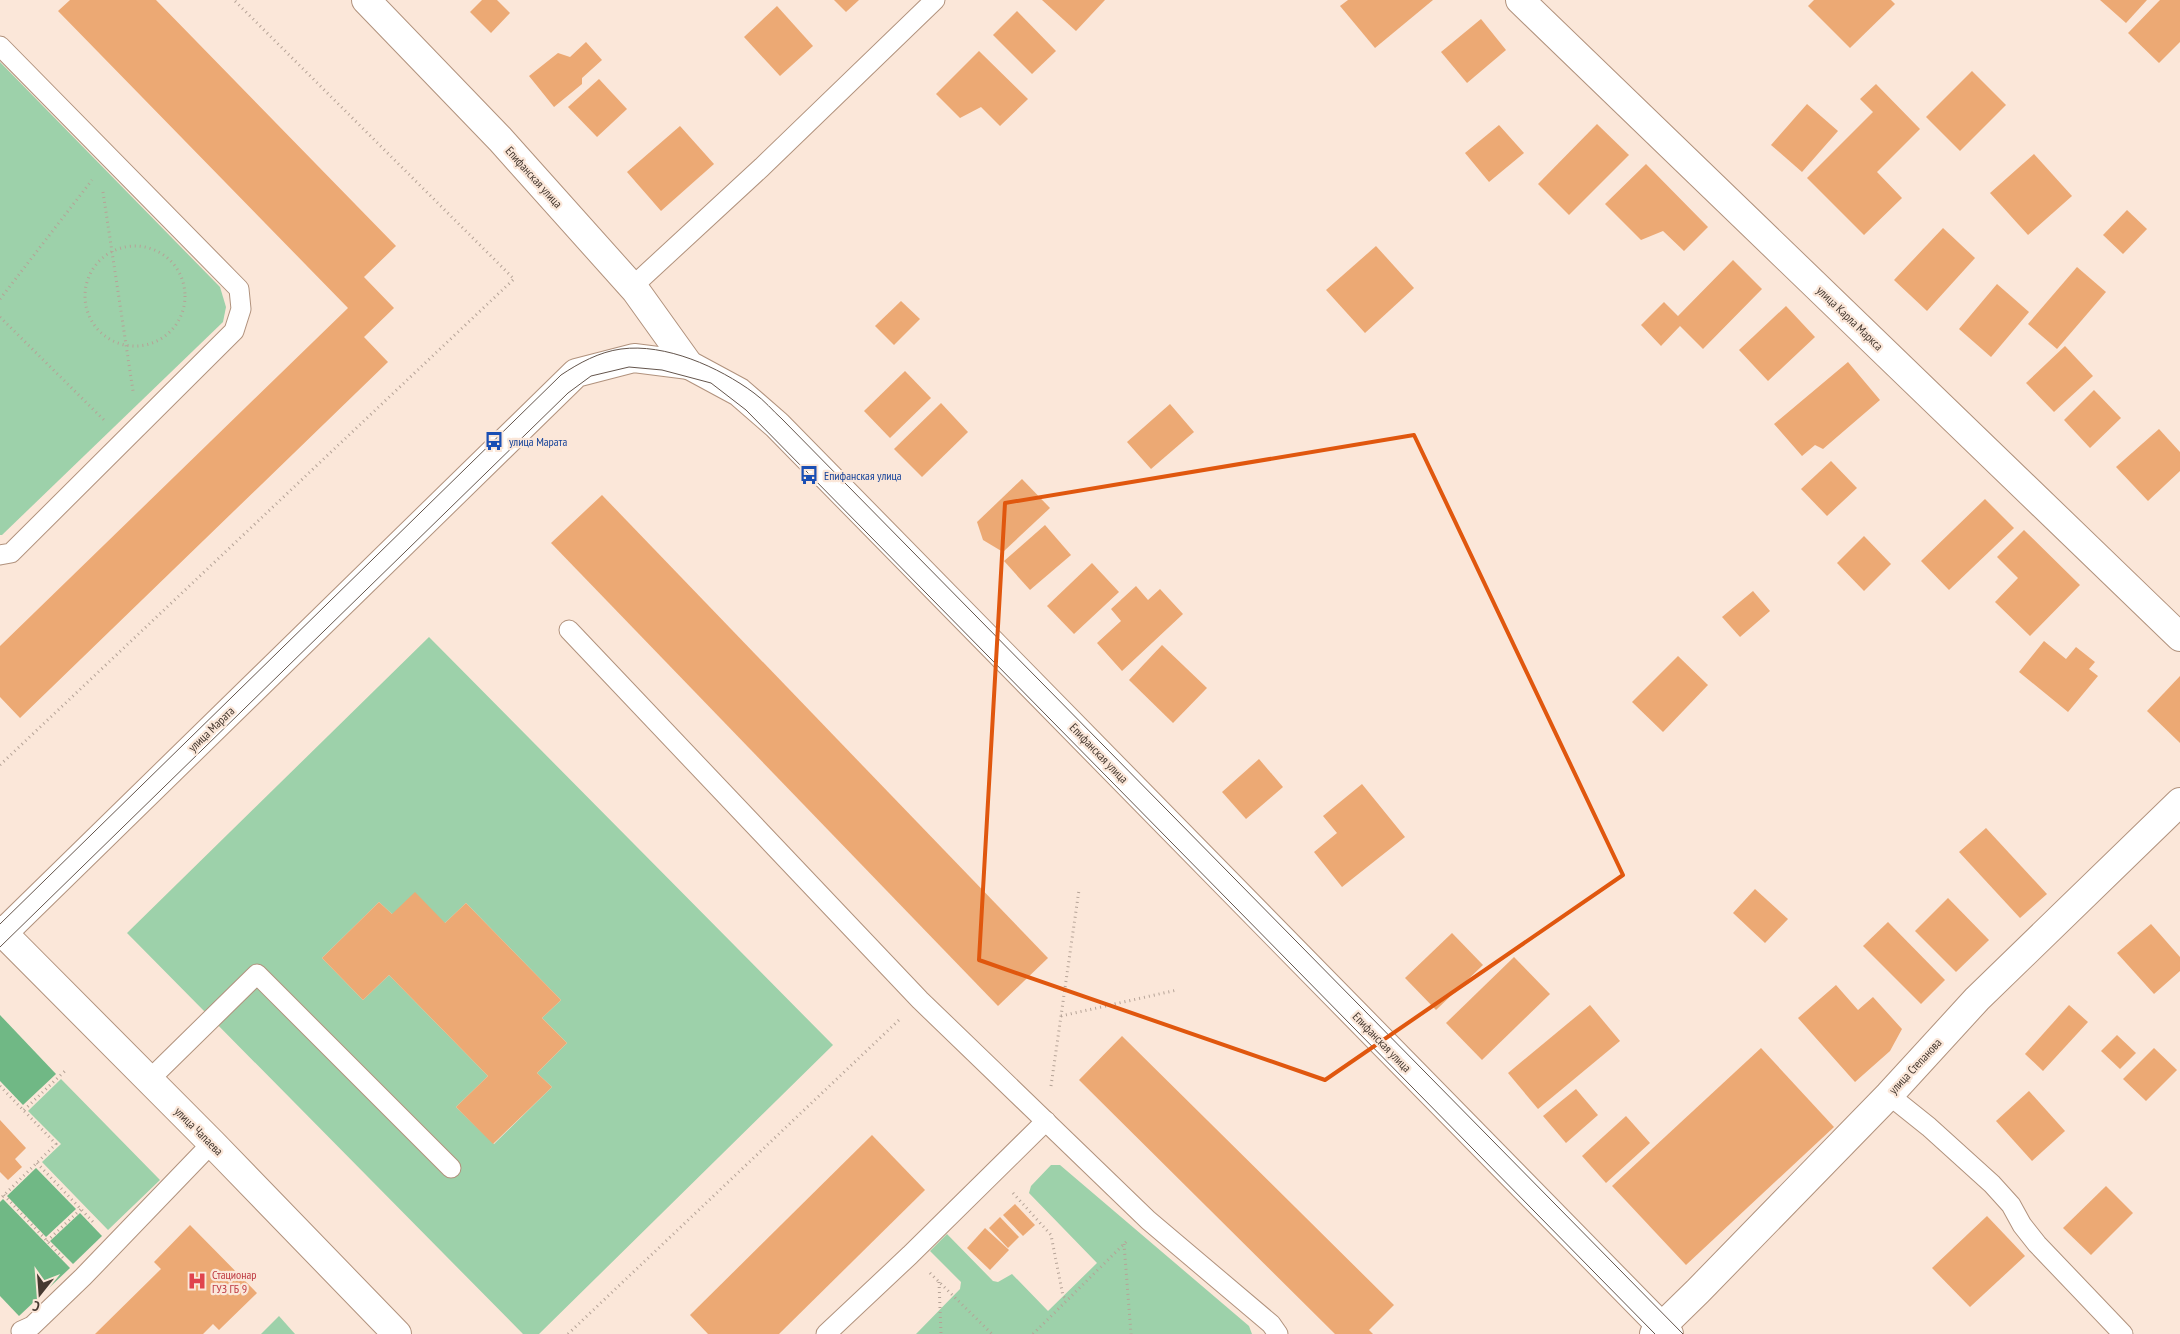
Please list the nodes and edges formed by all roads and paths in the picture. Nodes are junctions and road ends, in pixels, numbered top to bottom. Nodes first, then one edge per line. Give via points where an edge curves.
1 (234, 0) edge
2 (366, 0) edge
3 (935, 0) edge
4 (1520, 0) edge
5 (0, 46) edge
6 (95, 143) junction
7 (100, 169) junction
8 (112, 251) junction
9 (632, 286) junction
10 (0, 299) edge
11 (0, 317) edge
12 (126, 345) junction
13 (689, 365) junction
14 (138, 426) junction
15 (124, 440) junction
16 (0, 555) edge
17 (569, 630) dead end
18 (2180, 637) edge
19 (0, 765) edge
20 (2180, 802) edge
21 (1079, 890) dead end
22 (1, 933) edge
23 (1177, 990) dead end
24 (920, 1000) junction
25 (1061, 1016) junction
26 (67, 1069) dead end
27 (149, 1080) junction
28 (0, 1086) edge
29 (1889, 1095) junction
30 (24, 1110) junction
31 (1046, 1121) junction
32 (212, 1143) junction
33 (37, 1163) junction
34 (451, 1168) dead end
35 (994, 1172) junction
36 (4, 1195) junction
37 (0, 1199) edge
38 (81, 1209) junction
39 (1148, 1220) junction
40 (99, 1227) dead end
41 (47, 1241) junction
42 (1124, 1244) junction
43 (910, 1255) junction
44 (83, 1277) junction
45 (939, 1282) junction
46 (1067, 1300) junction
47 (21, 1331) dead end
48 (1662, 1331) edge
49 (397, 1334) edge
50 (568, 1334) edge
51 (826, 1334) edge
52 (940, 1334) edge
53 (992, 1334) edge
54 (1033, 1334) edge
55 (1131, 1334) edge
56 (1278, 1334) edge
57 (2123, 1334) edge

1 - 19 path via 514,279
2 - 9 street, Епифанская улица via 500,139
3 - 9 lane via 762,167
4 - 18 street, улица Карла Маркса
5 - 6 lane
6 - 7 path
6 - 14 lane via 239,290 241,310 234,331
7 - 8 path
7 - 10 path
8 - 12 path
8 - 12 path via 98,261 88,278 84,298 89,318 101,333 118,344
8 - 12 path via 133,245 153,248 170,258 182,274 187,294 184,313 173,330 157,342 138,347
9 - 13 street, Епифанская улица
11 - 15 path
12 - 14 path
13 - 22 street, улица Марата via 634,358 576,373
13 - 48 street, Епифанская улица via 739,392 777,425
14 - 15 lane
15 - 16 lane via 11,553
17 - 24 lane
20 - 29 street, улица Степанова via 1977,999
21 - 25 path
22 - 27 street, улица Чапаева
23 - 25 path
24 - 31 lane
24 - 50 path
25 - 31 path
26 - 30 path
27 - 32 street, улица Чапаева
27 - 34 lane via 257,974
28 - 30 path
29 - 48 street, улица Степанова
29 - 57 lane via 1992,1184 2011,1205 2037,1244
30 - 33 path via 56,1144
31 - 35 lane
31 - 39 lane
32 - 44 lane
32 - 49 street, улица Чапаева
33 - 36 path
33 - 38 path
35 - 43 lane
35 - 46 path via 1051,1234 1063,1296
36 - 37 path
36 - 41 path
38 - 40 path
38 - 41 path
39 - 42 path
39 - 56 lane via 1271,1324
41 - 44 path
42 - 46 path
42 - 55 path
43 - 45 path
43 - 51 lane
44 - 47 lane via 32,1326
45 - 52 path
45 - 53 path
46 - 54 path

